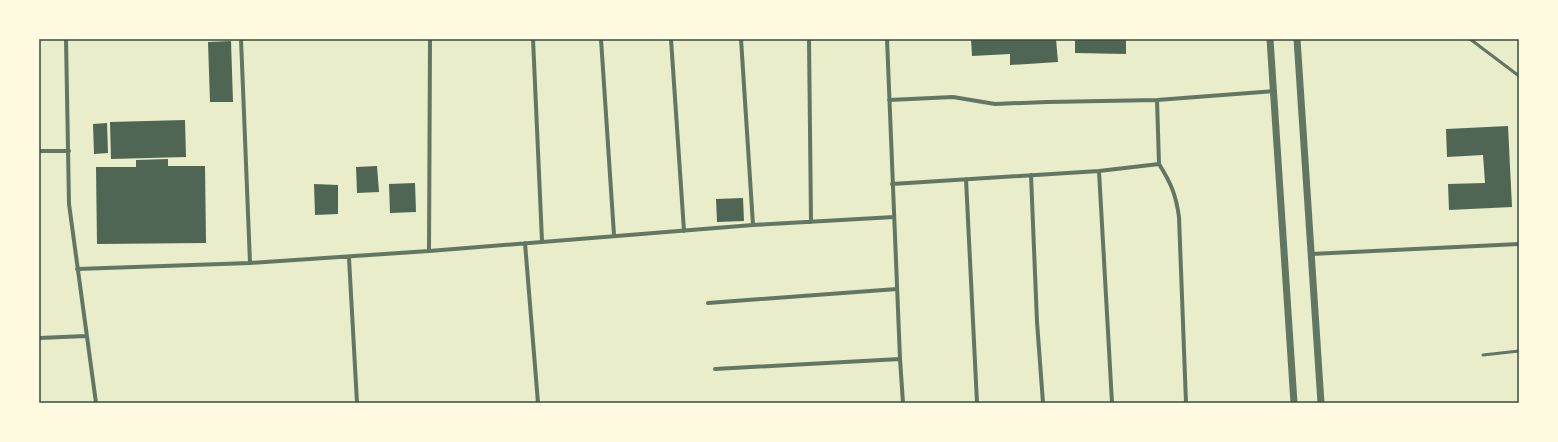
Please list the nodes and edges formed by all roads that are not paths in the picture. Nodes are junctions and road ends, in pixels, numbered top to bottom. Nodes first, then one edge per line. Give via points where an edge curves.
1 (66, 39) edge
2 (241, 39) edge
3 (430, 39) edge
4 (533, 39) edge
5 (601, 39) edge
6 (671, 39) edge
7 (741, 39) edge
8 (809, 39) edge
9 (887, 39) edge
10 (1270, 39) edge
11 (1297, 39) edge
12 (1470, 39) edge
13 (1519, 76) edge
14 (1275, 91) junction
15 (889, 100) junction
16 (1157, 100) junction
17 (69, 151) junction
18 (39, 152) edge
19 (1159, 164) junction
20 (1098, 171) junction
21 (1032, 175) junction
22 (966, 179) junction
23 (892, 184) junction
24 (894, 217) junction
25 (811, 222) junction
26 (753, 225) junction
27 (684, 231) junction
28 (614, 235) junction
29 (542, 241) junction
30 (525, 243) junction
31 (1519, 244) edge
32 (429, 251) junction
33 (1311, 254) junction
34 (349, 258) junction
35 (250, 263) junction
36 (77, 269) junction
37 (897, 289) junction
38 (708, 304) dead end
39 (86, 336) junction
40 (39, 338) edge
41 (1519, 351) edge
42 (1483, 354) dead end
43 (900, 359) junction
44 (715, 369) dead end
45 (96, 403) edge
46 (357, 403) edge
47 (538, 403) edge
48 (903, 403) edge
49 (977, 403) edge
50 (1043, 403) edge
51 (1112, 403) edge
52 (1186, 403) edge
53 (1294, 403) edge
54 (1321, 403) edge

1 - 17 street
2 - 35 street
3 - 32 street
4 - 29 street
5 - 28 street
6 - 27 street
7 - 26 street
8 - 25 street
9 - 15 street
10 - 14 street
11 - 33 street
12 - 13 lane
14 - 16 street
14 - 53 street
15 - 16 street via 953,96 995,104
15 - 23 street
16 - 19 street
17 - 18 street
17 - 36 street via 69,204
19 - 20 street
19 - 52 street via 1172,183 1180,217
20 - 21 street
20 - 51 street
21 - 22 street
21 - 50 street via 1037,322
22 - 23 street
22 - 49 street
23 - 24 street
24 - 25 street
24 - 37 street
25 - 26 street
26 - 27 street
27 - 28 street
28 - 29 street
29 - 30 street
30 - 32 street
30 - 47 street
31 - 33 street
32 - 34 street
33 - 54 street
34 - 35 street
34 - 46 street
35 - 36 street
36 - 39 street
37 - 38 street
37 - 43 street
39 - 40 street
39 - 45 street
41 - 42 lane
43 - 44 street
43 - 48 street

